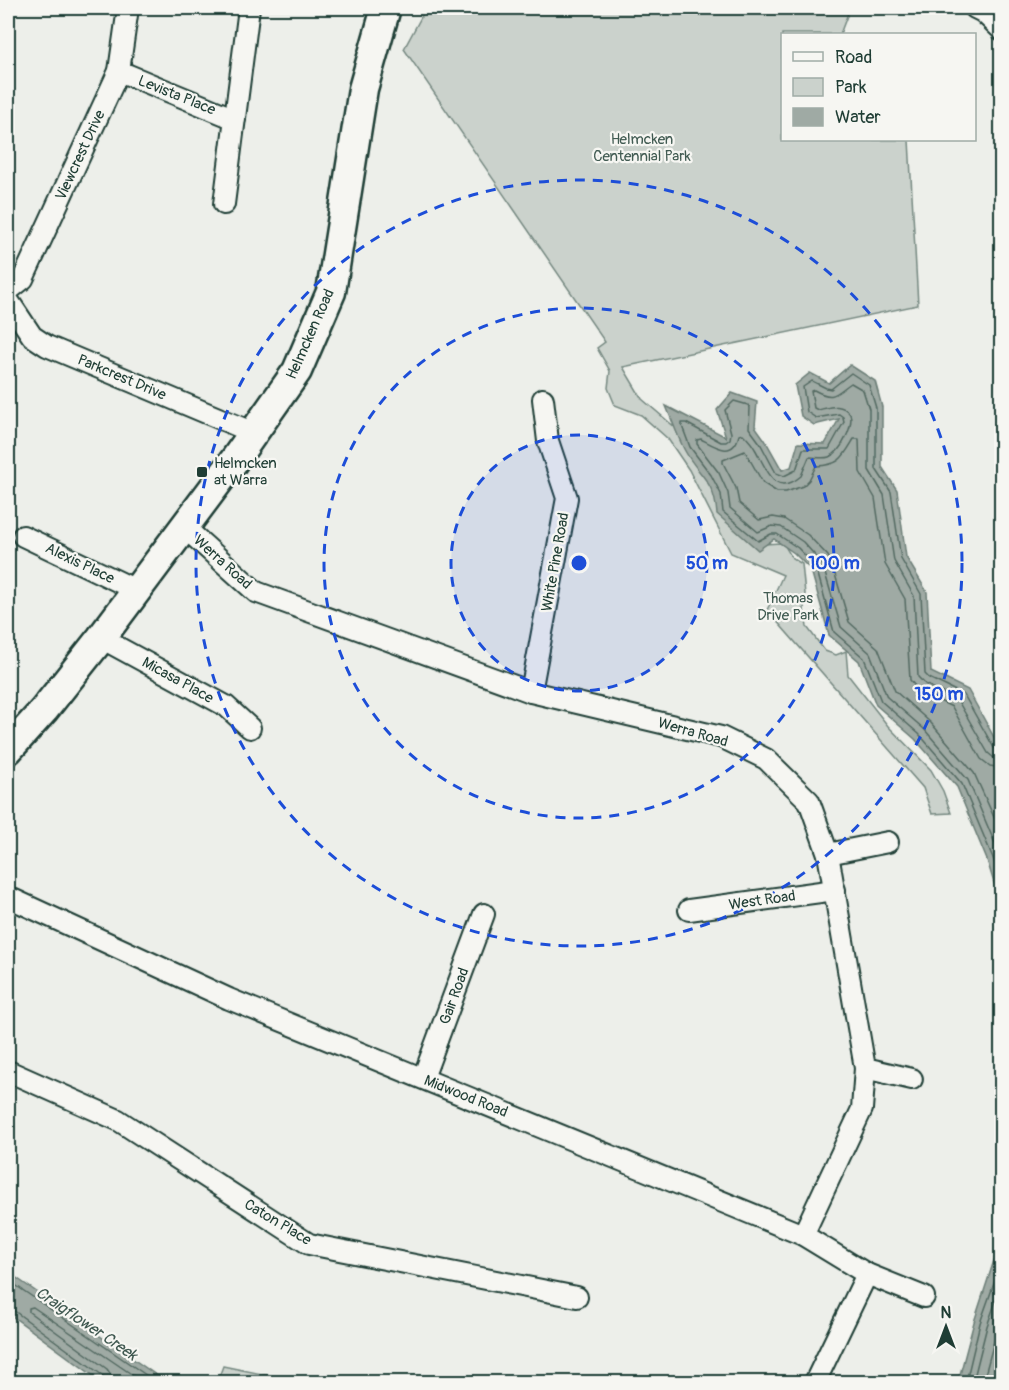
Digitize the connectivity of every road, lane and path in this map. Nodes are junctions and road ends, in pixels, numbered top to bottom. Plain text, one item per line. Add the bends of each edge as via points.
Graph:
1 (128, 8) edge
2 (249, 8) edge
3 (386, 8) edge
4 (975, 8) edge
5 (1002, 30) edge
6 (118, 71) junction
7 (235, 119) junction
8 (224, 204) dead end
9 (8, 291) edge
10 (8, 300) edge
11 (543, 399) dead end
12 (254, 433) junction
13 (184, 527) junction
14 (23, 536) dead end
15 (136, 590) junction
16 (100, 638) junction
17 (531, 692) junction
18 (250, 728) dead end
19 (8, 750) edge
20 (888, 842) dead end
21 (828, 854) junction
22 (834, 890) junction
23 (8, 897) edge
24 (689, 910) dead end
25 (484, 914) dead end
26 (865, 1068) junction
27 (8, 1071) edge
28 (423, 1078) junction
29 (912, 1079) dead end
30 (803, 1235) junction
31 (867, 1274) junction
32 (577, 1297) dead end
33 (924, 1297) dead end
34 (815, 1383) edge

1 - 6 street, Viewcrest Drive
2 - 7 street, Levista Place
3 - 12 main road, Helmcken Road via 363,89 331,292 297,371
4 - 5 street
6 - 7 street, Levista Place
6 - 9 street, Viewcrest Drive via 23,279
7 - 8 street, Levista Place
10 - 12 street, Parkcrest Drive via 32,336 47,346
11 - 17 street, White Pine Road via 548,441 567,498
12 - 13 main road, Helmcken Road
13 - 15 main road, Helmcken Road
13 - 17 street, Werra Road via 256,591
14 - 15 street, Alexis Place
15 - 16 main road, Helmcken Road
16 - 18 street, Micasa Place via 226,706
16 - 19 main road, Helmcken Road
17 - 21 street, Werra Road via 721,737 766,759 809,801
20 - 21 street
21 - 22 street, Werra Road
22 - 24 street, West Road
22 - 26 street, Werra Road
23 - 28 street, Midwood Road via 229,999
25 - 28 street, Gair Road
26 - 29 street
26 - 30 street, Werra Road via 861,1109
27 - 32 street, Caton Place via 118,1120 309,1244
28 - 30 street, Midwood Road
30 - 31 street, Midwood Road
31 - 33 street, Midwood Road
31 - 34 street

